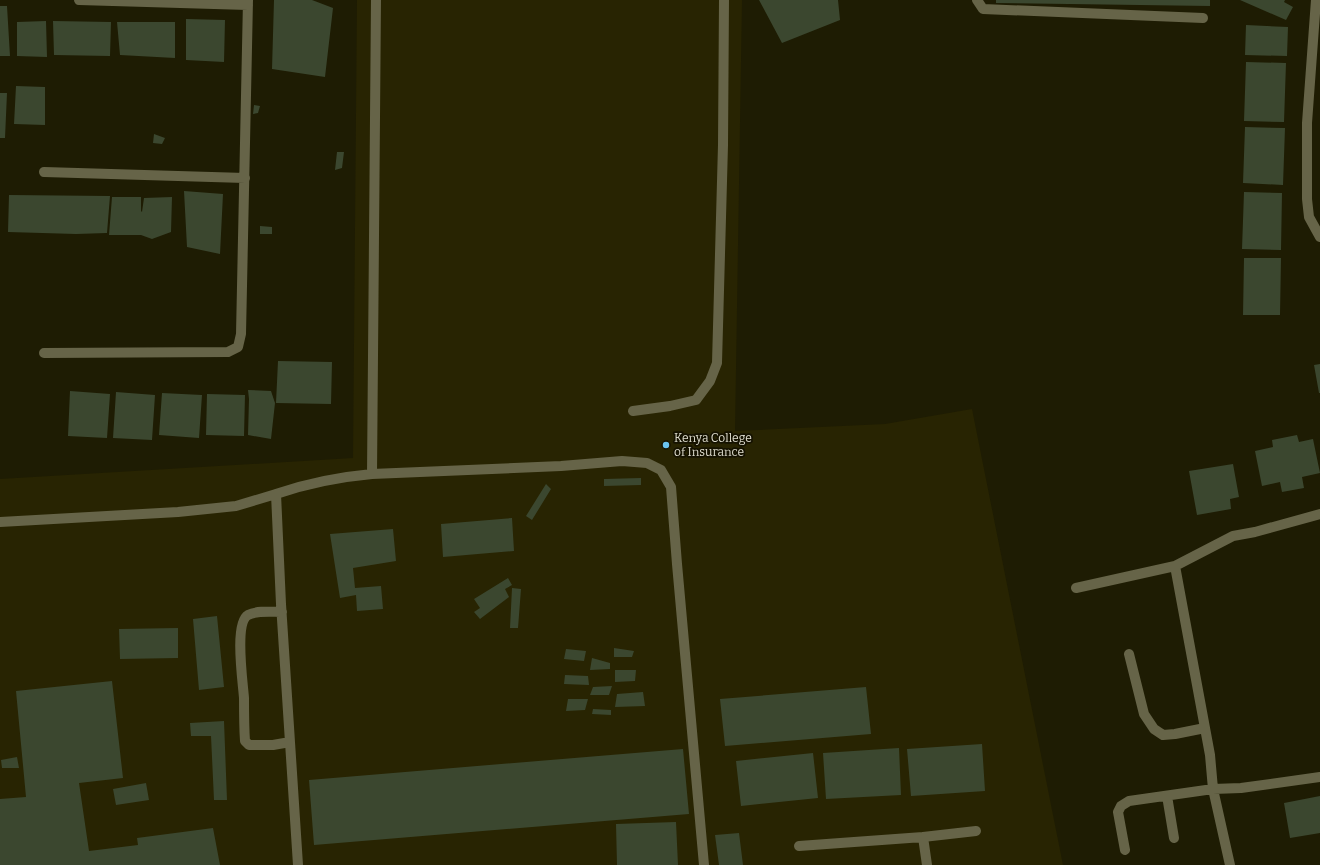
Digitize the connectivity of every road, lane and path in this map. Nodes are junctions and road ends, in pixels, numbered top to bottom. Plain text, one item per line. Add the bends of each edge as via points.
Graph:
1 (79, 0) edge
2 (376, 0) edge
3 (724, 0) edge
4 (977, 0) edge
5 (1316, 0) edge
6 (248, 3) edge
7 (1318, 11) edge
8 (1203, 18) dead end
9 (44, 172) dead end
10 (245, 178) junction
11 (1320, 237) edge
12 (44, 353) dead end
13 (633, 411) dead end
14 (372, 474) junction
15 (276, 494) junction
16 (1320, 514) edge
17 (0, 522) edge
18 (1175, 566) junction
19 (1076, 588) dead end
20 (282, 612) junction
21 (1129, 654) dead end
22 (1205, 728) junction
23 (290, 742) junction
24 (1320, 777) edge
25 (1213, 789) junction
26 (1167, 796) junction
27 (976, 831) dead end
28 (923, 837) junction
29 (1174, 838) dead end
30 (799, 846) dead end
31 (1125, 850) dead end
32 (298, 865) edge
33 (704, 865) edge
34 (927, 865) edge
35 (1230, 865) edge

1 - 6 street
2 - 14 street
3 - 13 street via 724,145 717,363 710,381 696,400
4 - 8 street via 983,9
5 - 7 street
6 - 10 street
7 - 11 street via 1307,122 1307,199 1309,217
9 - 10 street
10 - 12 street via 241,334 238,347 228,352
14 - 15 street via 302,485
14 - 33 street via 622,461 646,463 661,470 671,487
15 - 17 street via 236,506
15 - 20 street
16 - 18 street via 1234,536
18 - 19 street
18 - 22 street
20 - 23 street
20 - 23 street via 248,615 243,621 239,648 245,741 248,745
21 - 22 street via 1144,714 1154,729 1164,735
22 - 25 street
23 - 32 street
24 - 25 street via 1241,788
25 - 26 street
25 - 35 street
26 - 29 street
26 - 31 street via 1129,801 1121,806 1118,812
27 - 28 street
28 - 30 street
28 - 34 street

